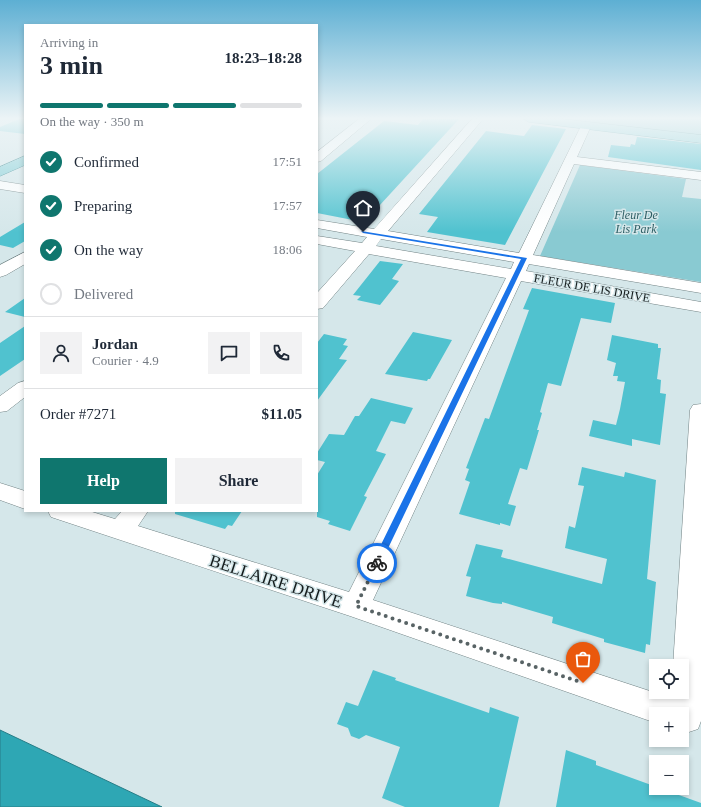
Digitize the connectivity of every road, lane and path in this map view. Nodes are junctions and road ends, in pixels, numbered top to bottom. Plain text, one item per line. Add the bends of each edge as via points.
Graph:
1 (445, 157) edge
2 (572, 157) edge
3 (24, 160) edge
4 (570, 160) junction
5 (1, 171) edge
6 (24, 175) edge
7 (701, 176) edge
8 (0, 185) edge
9 (24, 190) edge
10 (318, 224) edge
11 (378, 234) junction
12 (318, 240) edge
13 (366, 248) junction
14 (0, 257) edge
15 (22, 259) edge
16 (520, 267) junction
17 (0, 272) edge
18 (701, 288) edge
19 (318, 303) edge
20 (701, 307) edge
21 (24, 388) edge
22 (0, 406) edge
23 (701, 410) edge
24 (0, 492) edge
25 (24, 500) edge
26 (67, 512) edge
27 (128, 521) edge
28 (356, 606) junction
29 (654, 707) edge
30 (687, 707) edge

1 - 11 street
2 - 4 street
3 - 5 main road
4 - 7 street
4 - 16 street
5 - 6 street
8 - 9 street
10 - 11 street, FLEUR DE LIS DRIVE
11 - 13 street
11 - 16 street, FLEUR DE LIS DRIVE
12 - 13 street, FLEUR DE LIS DRIVE
13 - 16 street, FLEUR DE LIS DRIVE
13 - 19 street
14 - 15 street
15 - 17 street
16 - 18 street, FLEUR DE LIS DRIVE
16 - 20 street, FLEUR DE LIS DRIVE
16 - 28 street
21 - 22 street
23 - 30 street
24 - 25 street
26 - 27 street, BELLAIRE DRIVE
27 - 28 street, BELLAIRE DRIVE
28 - 29 street, BELLAIRE DRIVE

